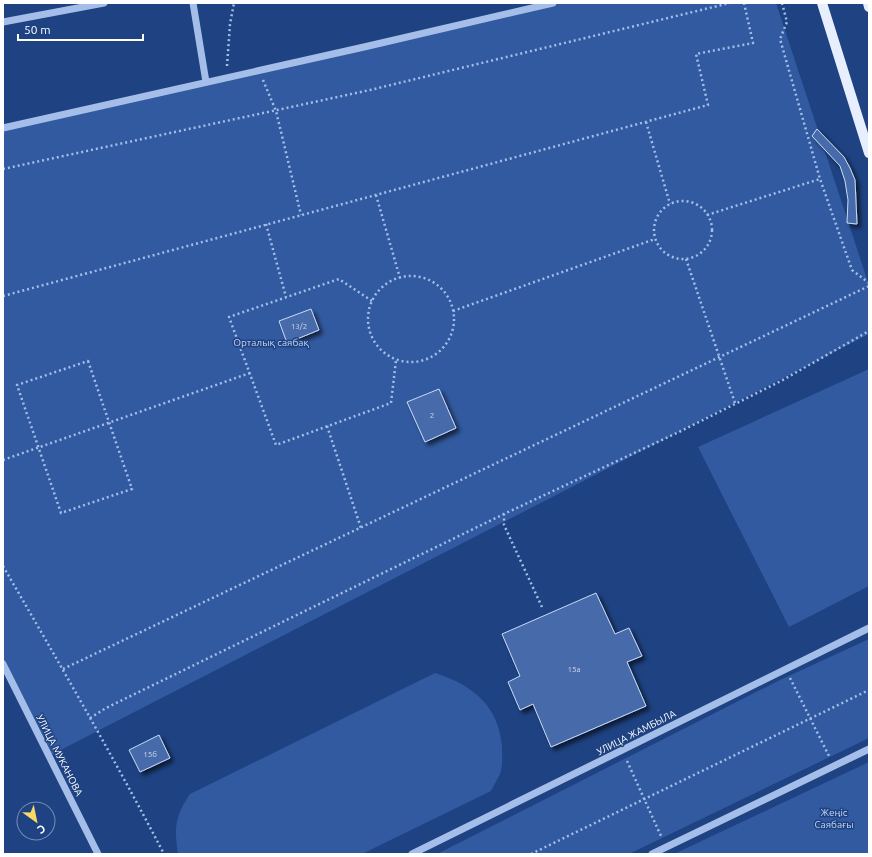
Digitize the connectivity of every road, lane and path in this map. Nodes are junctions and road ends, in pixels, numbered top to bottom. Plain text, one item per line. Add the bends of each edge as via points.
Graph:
1 (104, 3) edge
2 (193, 3) edge
3 (234, 3) edge
4 (553, 3) edge
5 (730, 3) edge
6 (744, 3) edge
7 (782, 3) edge
8 (822, 3) edge
9 (868, 3) edge
10 (869, 7) edge
11 (3, 22) edge
12 (259, 71) junction
13 (226, 78) junction
14 (206, 82) junction
15 (276, 111) junction
16 (646, 122) junction
17 (3, 128) edge
18 (869, 153) edge
19 (3, 169) edge
20 (820, 179) junction
21 (376, 195) junction
22 (670, 204) junction
23 (301, 215) junction
24 (707, 215) junction
25 (266, 224) junction
26 (655, 239) junction
27 (686, 259) junction
28 (400, 278) junction
29 (869, 283) edge
30 (869, 286) edge
31 (3, 296) edge
32 (286, 297) junction
33 (372, 301) junction
34 (453, 311) junction
35 (869, 331) edge
36 (720, 357) junction
37 (396, 360) junction
38 (250, 373) junction
39 (735, 403) junction
40 (109, 423) junction
41 (327, 426) junction
42 (39, 448) junction
43 (3, 460) edge
44 (504, 514) junction
45 (361, 528) junction
46 (3, 566) edge
47 (542, 607) dead end
48 (869, 628) edge
49 (3, 664) edge
50 (62, 669) junction
51 (789, 676) dead end
52 (869, 690) edge
53 (90, 718) junction
54 (810, 718) junction
55 (869, 749) edge
56 (830, 756) dead end
57 (626, 758) dead end
58 (644, 799) junction
59 (662, 838) dead end
60 (98, 854) edge
61 (164, 854) edge
62 (412, 854) edge
63 (531, 854) edge
64 (652, 854) edge

1 - 11 street
2 - 14 street
3 - 13 path
4 - 12 street
5 - 15 path
6 - 16 path via 753,43 696,54 708,105
7 - 20 path via 787,22 780,40
8 - 18 main road
9 - 10 main road
12 - 13 street
12 - 15 path
13 - 14 street
14 - 17 street
15 - 19 path
15 - 23 path
16 - 21 path
16 - 22 path
20 - 24 path
20 - 29 path via 852,270
21 - 23 path
21 - 28 path
22 - 24 path via 687,201 702,208
22 - 26 path via 663,208 654,222
23 - 25 path
24 - 27 path via 711,226 710,239 701,252
25 - 31 path
25 - 32 path
26 - 27 path via 664,252 678,259
26 - 34 path
27 - 36 path
28 - 33 path via 386,285
28 - 34 path via 416,277 436,284 447,296
30 - 36 path
32 - 33 path via 339,278
32 - 38 path via 229,317
33 - 37 path via 368,322 370,332 380,349
34 - 37 path via 452,332 440,351 415,362
35 - 39 path via 781,381
36 - 39 path
36 - 45 path
37 - 41 path via 391,403
38 - 40 path
38 - 41 path via 276,445
39 - 44 path
40 - 42 path
40 - 42 path via 88,361 18,385
40 - 42 path via 132,489 61,513
41 - 45 path
42 - 43 path
44 - 47 path via 504,525
44 - 53 path
45 - 50 path
46 - 50 path
48 - 62 street, УЛИЦА ЖАМБЫЛА
49 - 60 street, УЛИЦА МУКАНОВА
50 - 53 path
51 - 54 path
52 - 54 path
53 - 61 path
54 - 56 path
54 - 58 path
55 - 64 street
57 - 58 path
58 - 59 path
58 - 63 path

